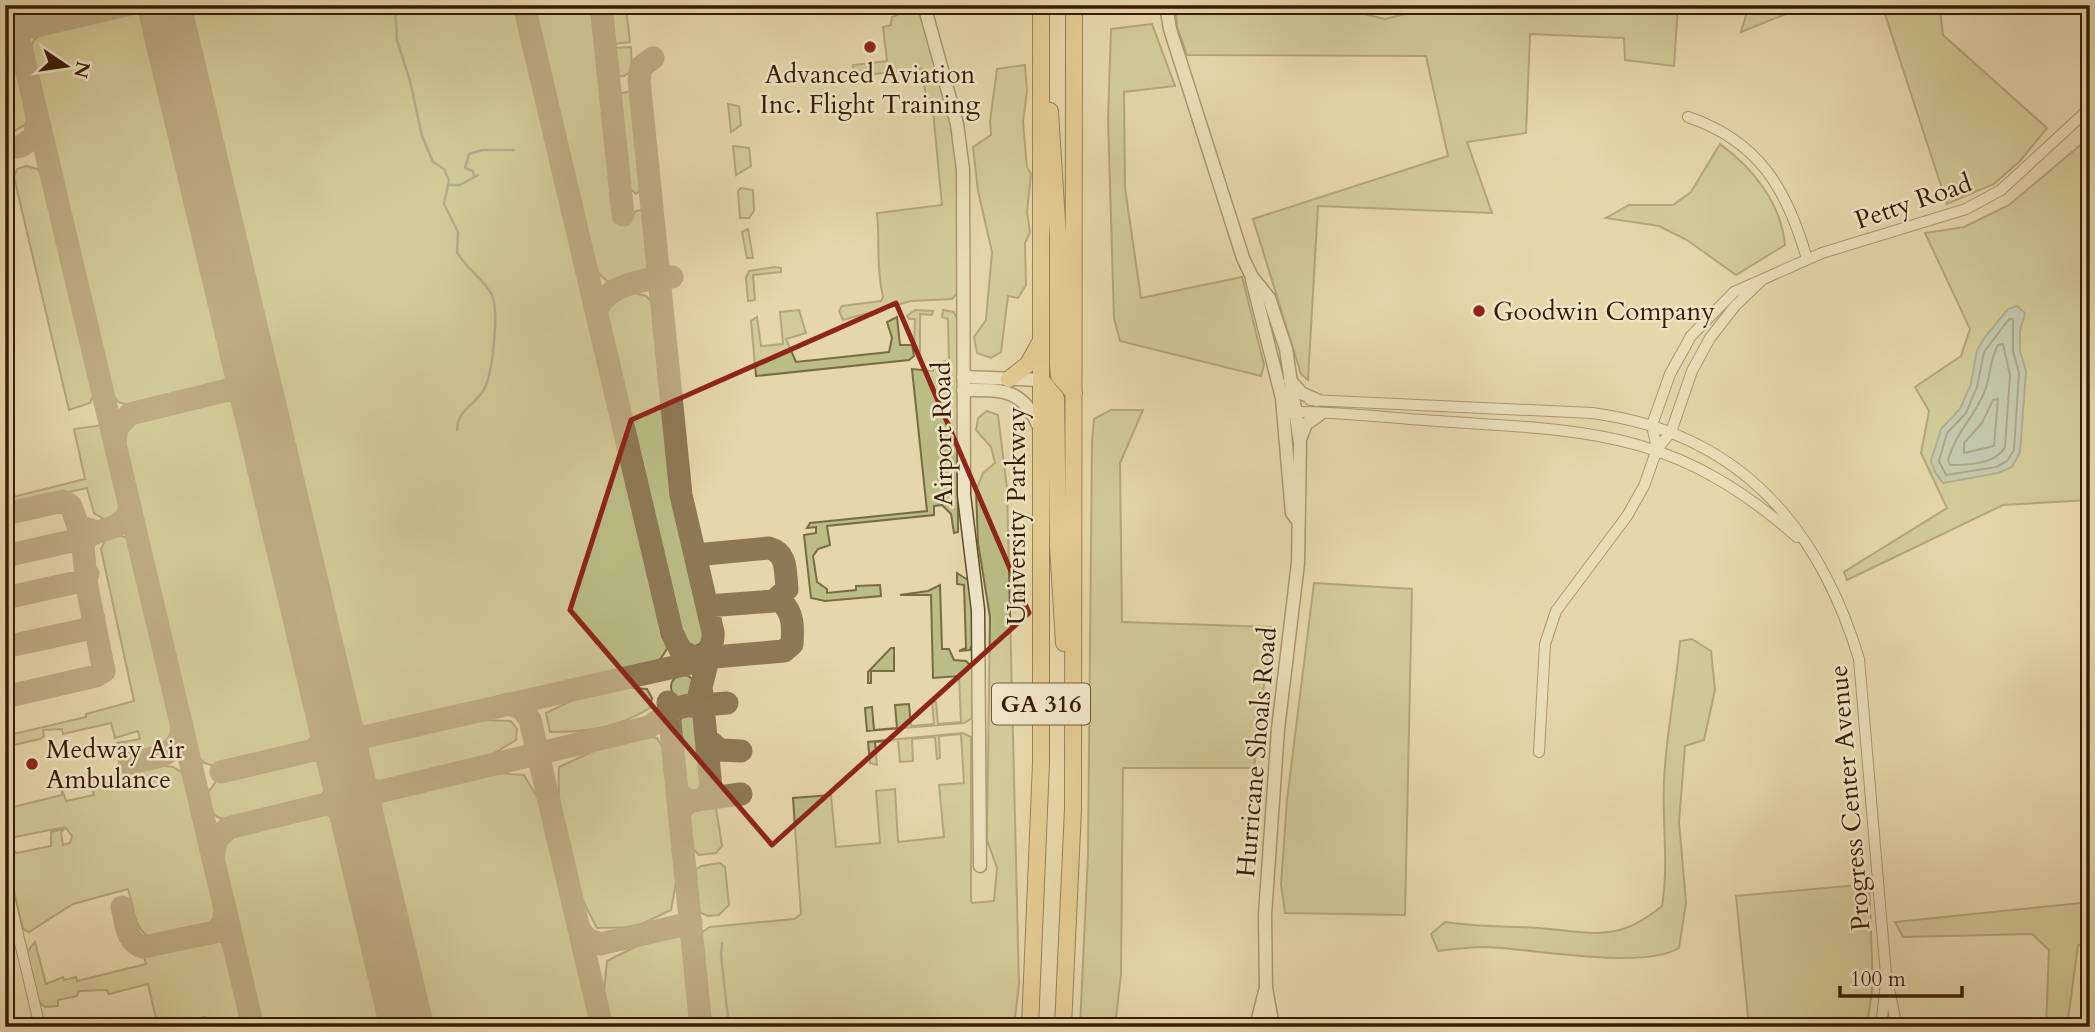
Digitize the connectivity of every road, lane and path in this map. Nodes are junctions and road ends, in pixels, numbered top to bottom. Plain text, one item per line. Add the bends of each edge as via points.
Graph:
1 (924, 5) edge
2 (1041, 5) edge
3 (1074, 5) edge
4 (1166, 5) edge
5 (1041, 60) junction
6 (2090, 108) edge
7 (1688, 117) dead end
8 (1807, 259) junction
9 (1252, 276) junction
10 (1764, 278) junction
11 (1041, 338) junction
12 (963, 355) junction
13 (988, 378) junction
14 (1009, 379) junction
15 (1041, 380) junction
16 (1290, 380) junction
17 (963, 384) junction
18 (1074, 393) junction
19 (1317, 400) junction
20 (1288, 405) junction
21 (1320, 414) junction
22 (1652, 425) junction
23 (1041, 432) junction
24 (1671, 432) junction
25 (1300, 443) junction
26 (1657, 449) junction
27 (1298, 521) junction
28 (1805, 545) junction
29 (1073, 718) junction
30 (1539, 752) dead end
31 (980, 866) dead end
32 (5, 880) edge
33 (1886, 975) junction
34 (1266, 988) junction
35 (40, 1027) edge
36 (1030, 1027) edge
37 (1063, 1027) edge
38 (1256, 1027) edge
39 (1273, 1027) edge
40 (1881, 1027) edge
41 (1897, 1027) edge

1 - 12 street, Airport Road via 962,150
2 - 5 highway, University Parkway / GA 316
3 - 18 highway, GA 316
4 - 9 street, Hurricane Shoals Road
5 - 11 highway, University Parkway / GA 316
5 - 18 highway via 1055,184 1059,376
6 - 8 street, Petty Road via 2001,190 1966,209
7 - 8 street via 1712,125 1754,153 1787,204
8 - 10 street, Petty Road
9 - 16 street, Hurricane Shoals Road via 1269,298 1286,349
9 - 20 street, Hurricane Shoals Road via 1256,306
10 - 22 street, Petty Road via 1734,292 1691,336 1670,374
10 - 24 street, Petty Road via 1710,338 1692,371
11 - 14 highway via 1028,364
11 - 15 highway, University Parkway / GA 316
12 - 13 street
12 - 17 street, Airport Road
13 - 14 street
13 - 17 street
14 - 15 street
15 - 23 highway, University Parkway / GA 316
15 - 29 highway via 1056,398 1058,546
16 - 19 street via 1301,393
16 - 20 street, Hurricane Shoals Road
17 - 23 street via 1009,392 1031,411
17 - 31 street, Airport Road via 964,495 979,629
18 - 29 highway, GA 316
19 - 20 street
19 - 22 street via 1592,413
20 - 21 street
20 - 25 street, Hurricane Shoals Road
20 - 27 street, Hurricane Shoals Road via 1292,513
21 - 25 street via 1302,429
21 - 26 street via 1541,428 1617,438
22 - 24 street
22 - 26 street
23 - 36 highway, University Parkway / GA 316 via 1039,865
24 - 26 street, Petty Road
24 - 28 street via 1731,463 1749,478 1786,512
25 - 27 street, Hurricane Shoals Road
26 - 28 street via 1716,475
26 - 30 street, Petty Road via 1627,516 1556,611 1545,645
27 - 34 street, Hurricane Shoals Road via 1298,563 1269,842
28 - 33 street, Progress Center Avenue via 1835,591 1859,659
29 - 37 highway, GA 316
32 - 35 street
33 - 40 street, Progress Center Avenue
33 - 41 street, Progress Center Avenue
34 - 38 street, Hurricane Shoals Road
34 - 39 street, Hurricane Shoals Road

